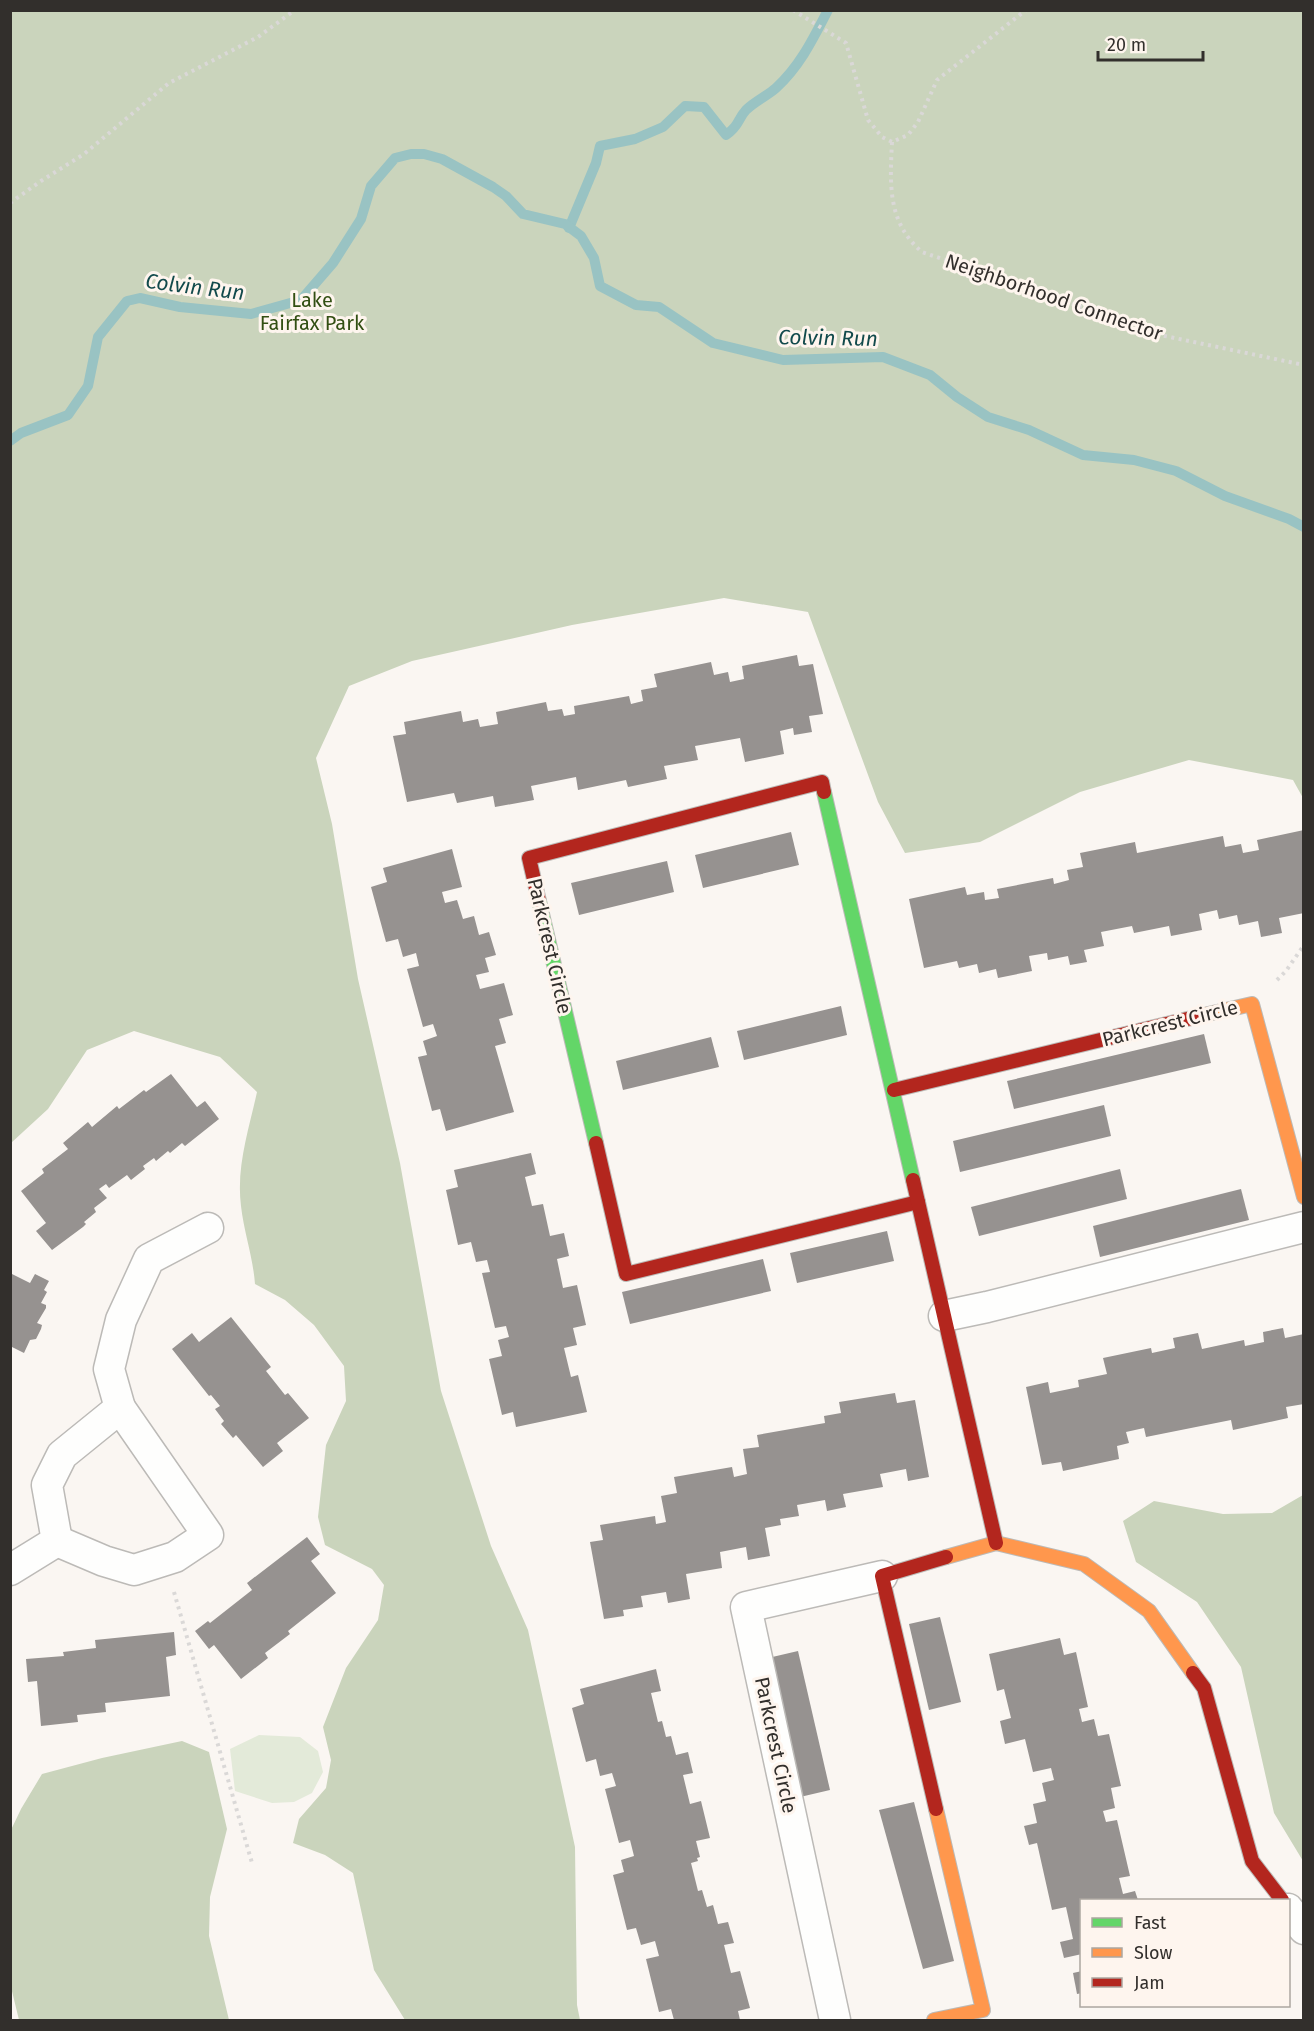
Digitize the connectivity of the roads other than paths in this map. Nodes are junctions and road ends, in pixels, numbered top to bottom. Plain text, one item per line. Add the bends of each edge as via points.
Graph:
1 (894, 1090) junction
2 (1304, 1197) edge
3 (918, 1202) junction
4 (1304, 1227) edge
5 (208, 1228) dead end
6 (944, 1316) junction
7 (120, 1408) junction
8 (57, 1541) junction
9 (996, 1543) junction
10 (10, 1570) edge
11 (882, 1576) junction
12 (1281, 1899) edge
13 (1290, 1912) edge
14 (1304, 1929) edge
15 (835, 2020) edge
16 (934, 2020) edge

1 - 2 street, Parkcrest Circle via 1252,1004
1 - 3 street, Parkcrest Circle
1 - 3 street, Parkcrest Circle via 822,782 529,858 626,1274
3 - 6 street, Parkcrest Circle
4 - 6 street
5 - 7 street via 148,1259 121,1320 109,1369
6 - 9 street, Parkcrest Circle
7 - 8 street via 62,1455 47,1485
7 - 8 street via 208,1535 175,1557 134,1570
8 - 10 street
9 - 11 street, Parkcrest Circle
9 - 12 street, Parkcrest Circle via 1084,1564 1149,1611 1204,1688 1252,1861
11 - 15 street, Parkcrest Circle via 746,1607
11 - 16 street via 983,2010
13 - 14 street

